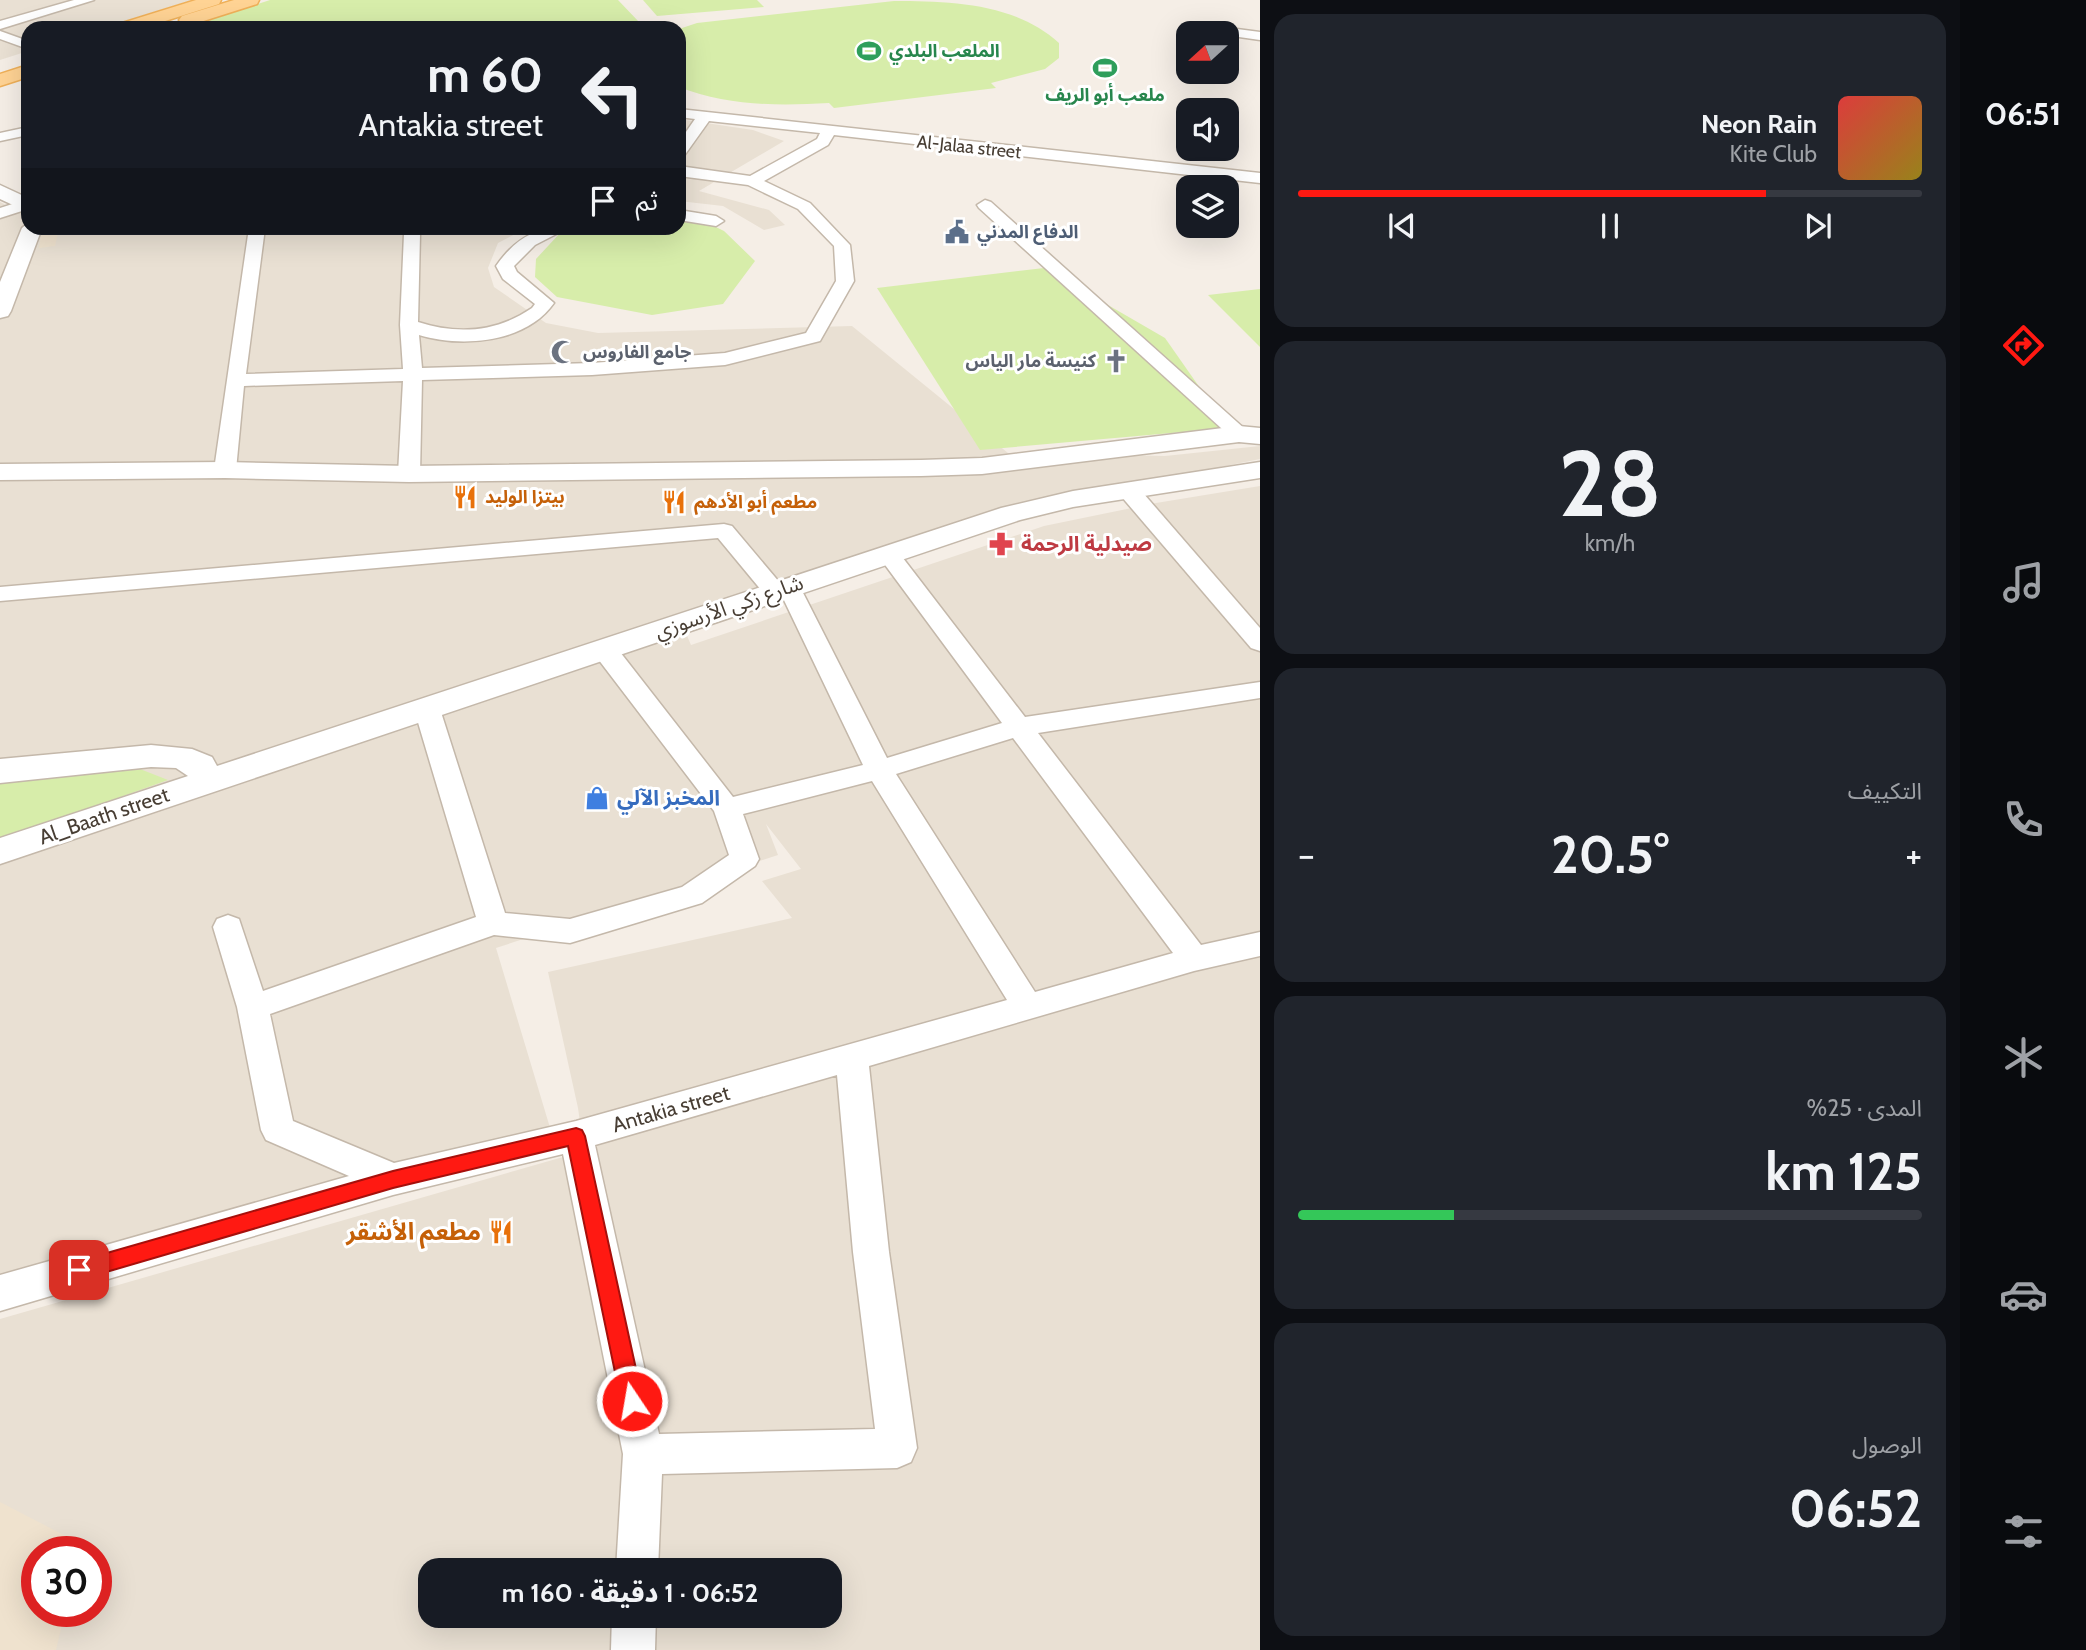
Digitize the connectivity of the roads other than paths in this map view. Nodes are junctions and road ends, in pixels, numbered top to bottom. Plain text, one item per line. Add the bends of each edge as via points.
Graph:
1 (88, 0) edge
2 (213, 0) edge
3 (251, 0) edge
4 (147, 21) edge
5 (190, 21) edge
6 (0, 25) edge
7 (1239, 33) edge
8 (0, 35) edge
9 (1260, 36) edge
10 (21, 42) edge
11 (21, 60) edge
12 (0, 67) edge
13 (21, 74) edge
14 (21, 80) edge
15 (0, 82) edge
16 (686, 114) edge
17 (705, 116) junction
18 (828, 131) junction
19 (21, 132) edge
20 (0, 137) edge
21 (686, 143) edge
22 (686, 172) edge
23 (1260, 178) edge
24 (752, 181) junction
25 (0, 191) edge
26 (21, 202) edge
27 (985, 205) dead end
28 (21, 207) edge
29 (0, 213) edge
30 (686, 216) edge
31 (716, 221) dead end
32 (29, 235) edge
33 (256, 235) edge
34 (412, 235) edge
35 (542, 235) edge
36 (0, 312) edge
37 (409, 325) junction
38 (413, 373) junction
39 (235, 380) junction
40 (1250, 435) edge
41 (225, 470) junction
42 (1260, 470) edge
43 (0, 471) edge
44 (409, 474) junction
45 (1129, 491) junction
46 (888, 554) junction
47 (782, 589) junction
48 (4, 599) edge
49 (1260, 643) edge
50 (604, 649) junction
51 (1260, 690) edge
52 (427, 709) junction
53 (1020, 727) junction
54 (879, 770) junction
55 (0, 771) edge
56 (208, 781) junction
57 (727, 808) junction
58 (0, 851) edge
59 (493, 923) junction
60 (228, 927) dead end
61 (1260, 944) edge
62 (1194, 959) junction
63 (253, 1007) junction
64 (1028, 1007) junction
65 (852, 1058) junction
66 (576, 1136) junction
67 (393, 1179) junction
68 (0, 1293) edge
69 (643, 1454) junction
70 (638, 1558) edge
71 (633, 1628) edge
72 (632, 1650) edge

1 - 6 street
2 - 4 main road
3 - 5 main road
7 - 9 street
8 - 10 street
11 - 12 main road
13 - 15 main road
14 - 15 main road
16 - 17 street, Al-Jalaa street
17 - 18 street, Al-Jalaa street
17 - 21 street
18 - 23 street, Al-Jalaa street
18 - 24 street via 823,142
19 - 20 street
22 - 24 street
24 - 38 street via 804,206 842,245 845,281 813,337 725,359 592,369
25 - 26 street
27 - 40 street
28 - 29 street
30 - 31 street
32 - 36 street
33 - 39 street
34 - 37 street
35 - 37 street via 510,257 505,266 509,275 545,303 541,312 520,323 464,337
37 - 38 street
38 - 39 street
38 - 44 street
39 - 41 street
40 - 44 street via 982,466
41 - 43 street
41 - 44 street
42 - 45 street, شارع زكي الأرسوزي
45 - 46 street, شارع زكي الأرسوزي via 1011,514
45 - 49 street
46 - 47 street, شارع زكي الأرسوزي
46 - 53 street
47 - 48 street via 724,531
47 - 50 street, شارع زكي الأرسوزي
47 - 54 street
50 - 52 street, شارع زكي الأرسوزي
50 - 57 street
51 - 53 street
52 - 56 street, شارع زكي الأرسوزي
52 - 59 street
53 - 54 street
53 - 62 street
54 - 57 street
54 - 64 street
55 - 56 street via 180,757 200,765
56 - 58 street, Al_Baath street
57 - 59 street via 744,859 692,895 570,930
59 - 63 street
60 - 63 street
61 - 62 street, Antakia street
62 - 64 street, Antakia street
63 - 67 street via 278,1130
64 - 65 street, Antakia street
65 - 66 street, Antakia street
65 - 69 street via 897,1448
66 - 67 street, Antakia street
66 - 69 street
67 - 68 street, Antakia street
69 - 70 street
71 - 72 street

